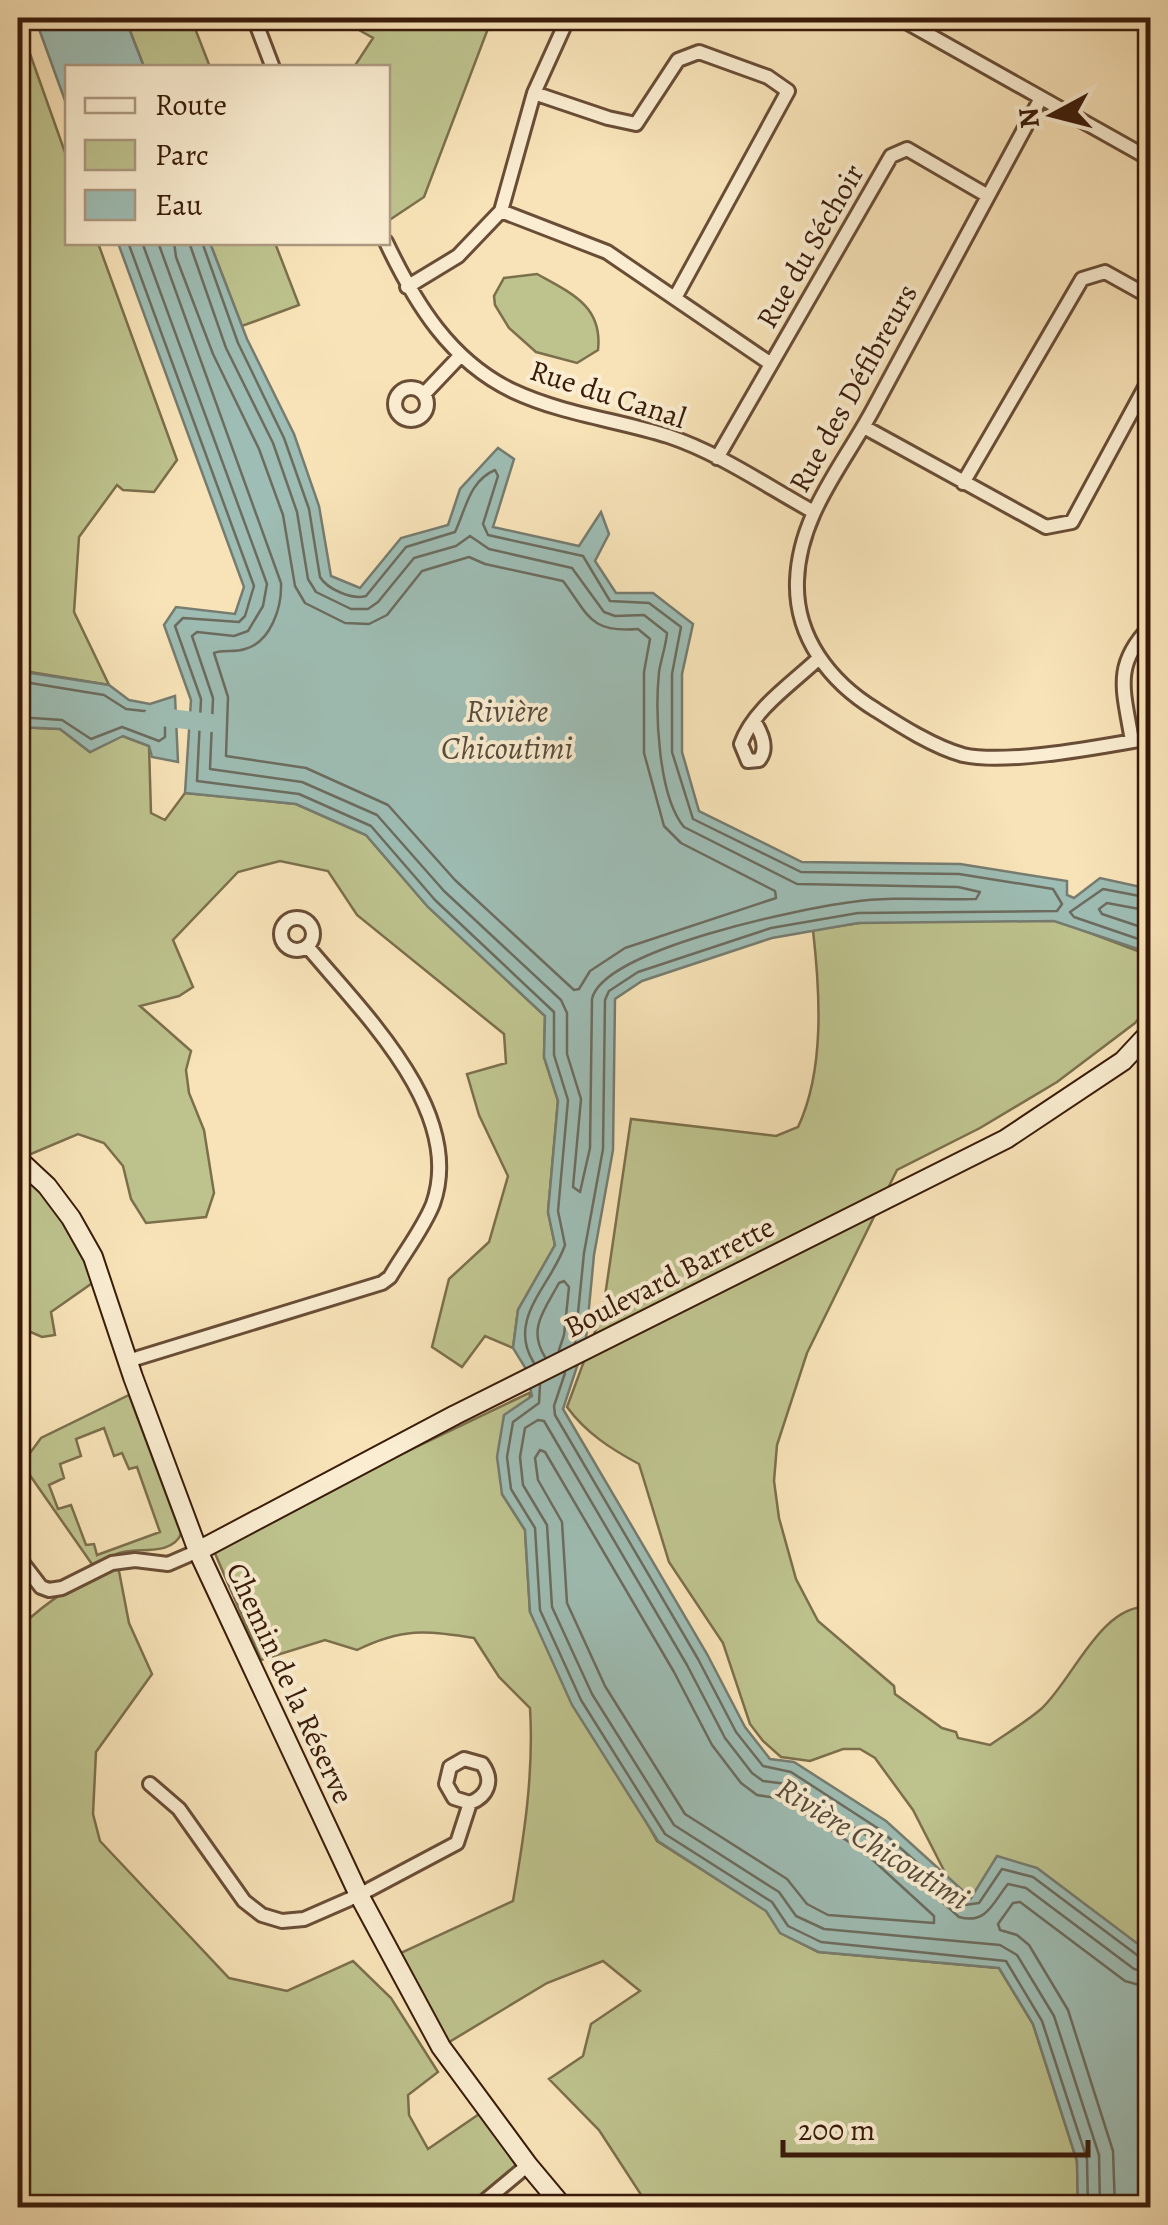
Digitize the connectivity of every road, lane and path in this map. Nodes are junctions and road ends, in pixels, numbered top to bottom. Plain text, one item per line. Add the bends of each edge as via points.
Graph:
1 (254, 18) edge
2 (568, 18) edge
3 (898, 18) edge
4 (271, 65) edge
5 (534, 93) junction
6 (1041, 98) junction
7 (1150, 158) edge
8 (988, 196) junction
9 (502, 212) junction
10 (387, 245) edge
11 (407, 288) junction
12 (676, 296) junction
13 (1150, 297) edge
14 (461, 355) junction
15 (771, 364) junction
16 (1150, 378) edge
17 (424, 394) dead end
18 (864, 427) junction
19 (717, 458) junction
20 (963, 483) junction
21 (812, 511) junction
22 (1150, 626) edge
23 (819, 658) junction
24 (754, 720) dead end
25 (1150, 738) edge
26 (1132, 741) junction
27 (308, 946) dead end
28 (1150, 1032) edge
29 (18, 1159) edge
30 (128, 1361) junction
31 (198, 1550) junction
32 (18, 1557) edge
33 (150, 1784) dead end
34 (470, 1803) dead end
35 (359, 1895) junction
36 (528, 2165) junction
37 (482, 2208) edge
38 (564, 2208) edge

1 - 4 street
2 - 5 street
3 - 6 street
5 - 9 street
5 - 12 street via 636,124 678,60 699,52 788,91
6 - 7 street
6 - 8 street, Rue des Défibreurs
8 - 15 street, Rue du Séchoir via 907,149 891,156
8 - 18 street, Rue des Défibreurs
9 - 11 street via 458,256
9 - 12 street via 608,252
10 - 11 street, Rue du Canal
11 - 14 street, Rue du Canal
12 - 15 street
13 - 20 street via 1105,272 1082,279
14 - 17 street
14 - 19 street, Rue du Canal via 512,391 670,437
15 - 19 street, Rue du Séchoir
16 - 20 street via 1072,522 1046,527
18 - 20 street
18 - 21 street, Rue des Défibreurs
19 - 21 street, Rue du Canal
21 - 23 street, Rue des Défibreurs via 797,597
22 - 26 street via 1126,656
23 - 24 street
23 - 26 street, Rue des Défibreurs via 856,697 958,753 1012,757
25 - 26 street, Rue des Défibreurs
27 - 30 street via 423,1097 437,1149 434,1201 382,1282
28 - 31 street, Boulevard Barrette via 1123,1061 1006,1139
29 - 30 street, Chemin de la Réserve via 71,1218 92,1257
30 - 31 street, Chemin de la Réserve
31 - 32 street via 168,1564 112,1562 49,1590
31 - 35 street, Chemin de la Réserve
33 - 35 street via 179,1809 244,1901 262,1915 304,1920
34 - 35 street via 457,1843
35 - 36 street, Chemin de la Réserve via 440,2047
36 - 37 street
36 - 38 street, Chemin de la Réserve

